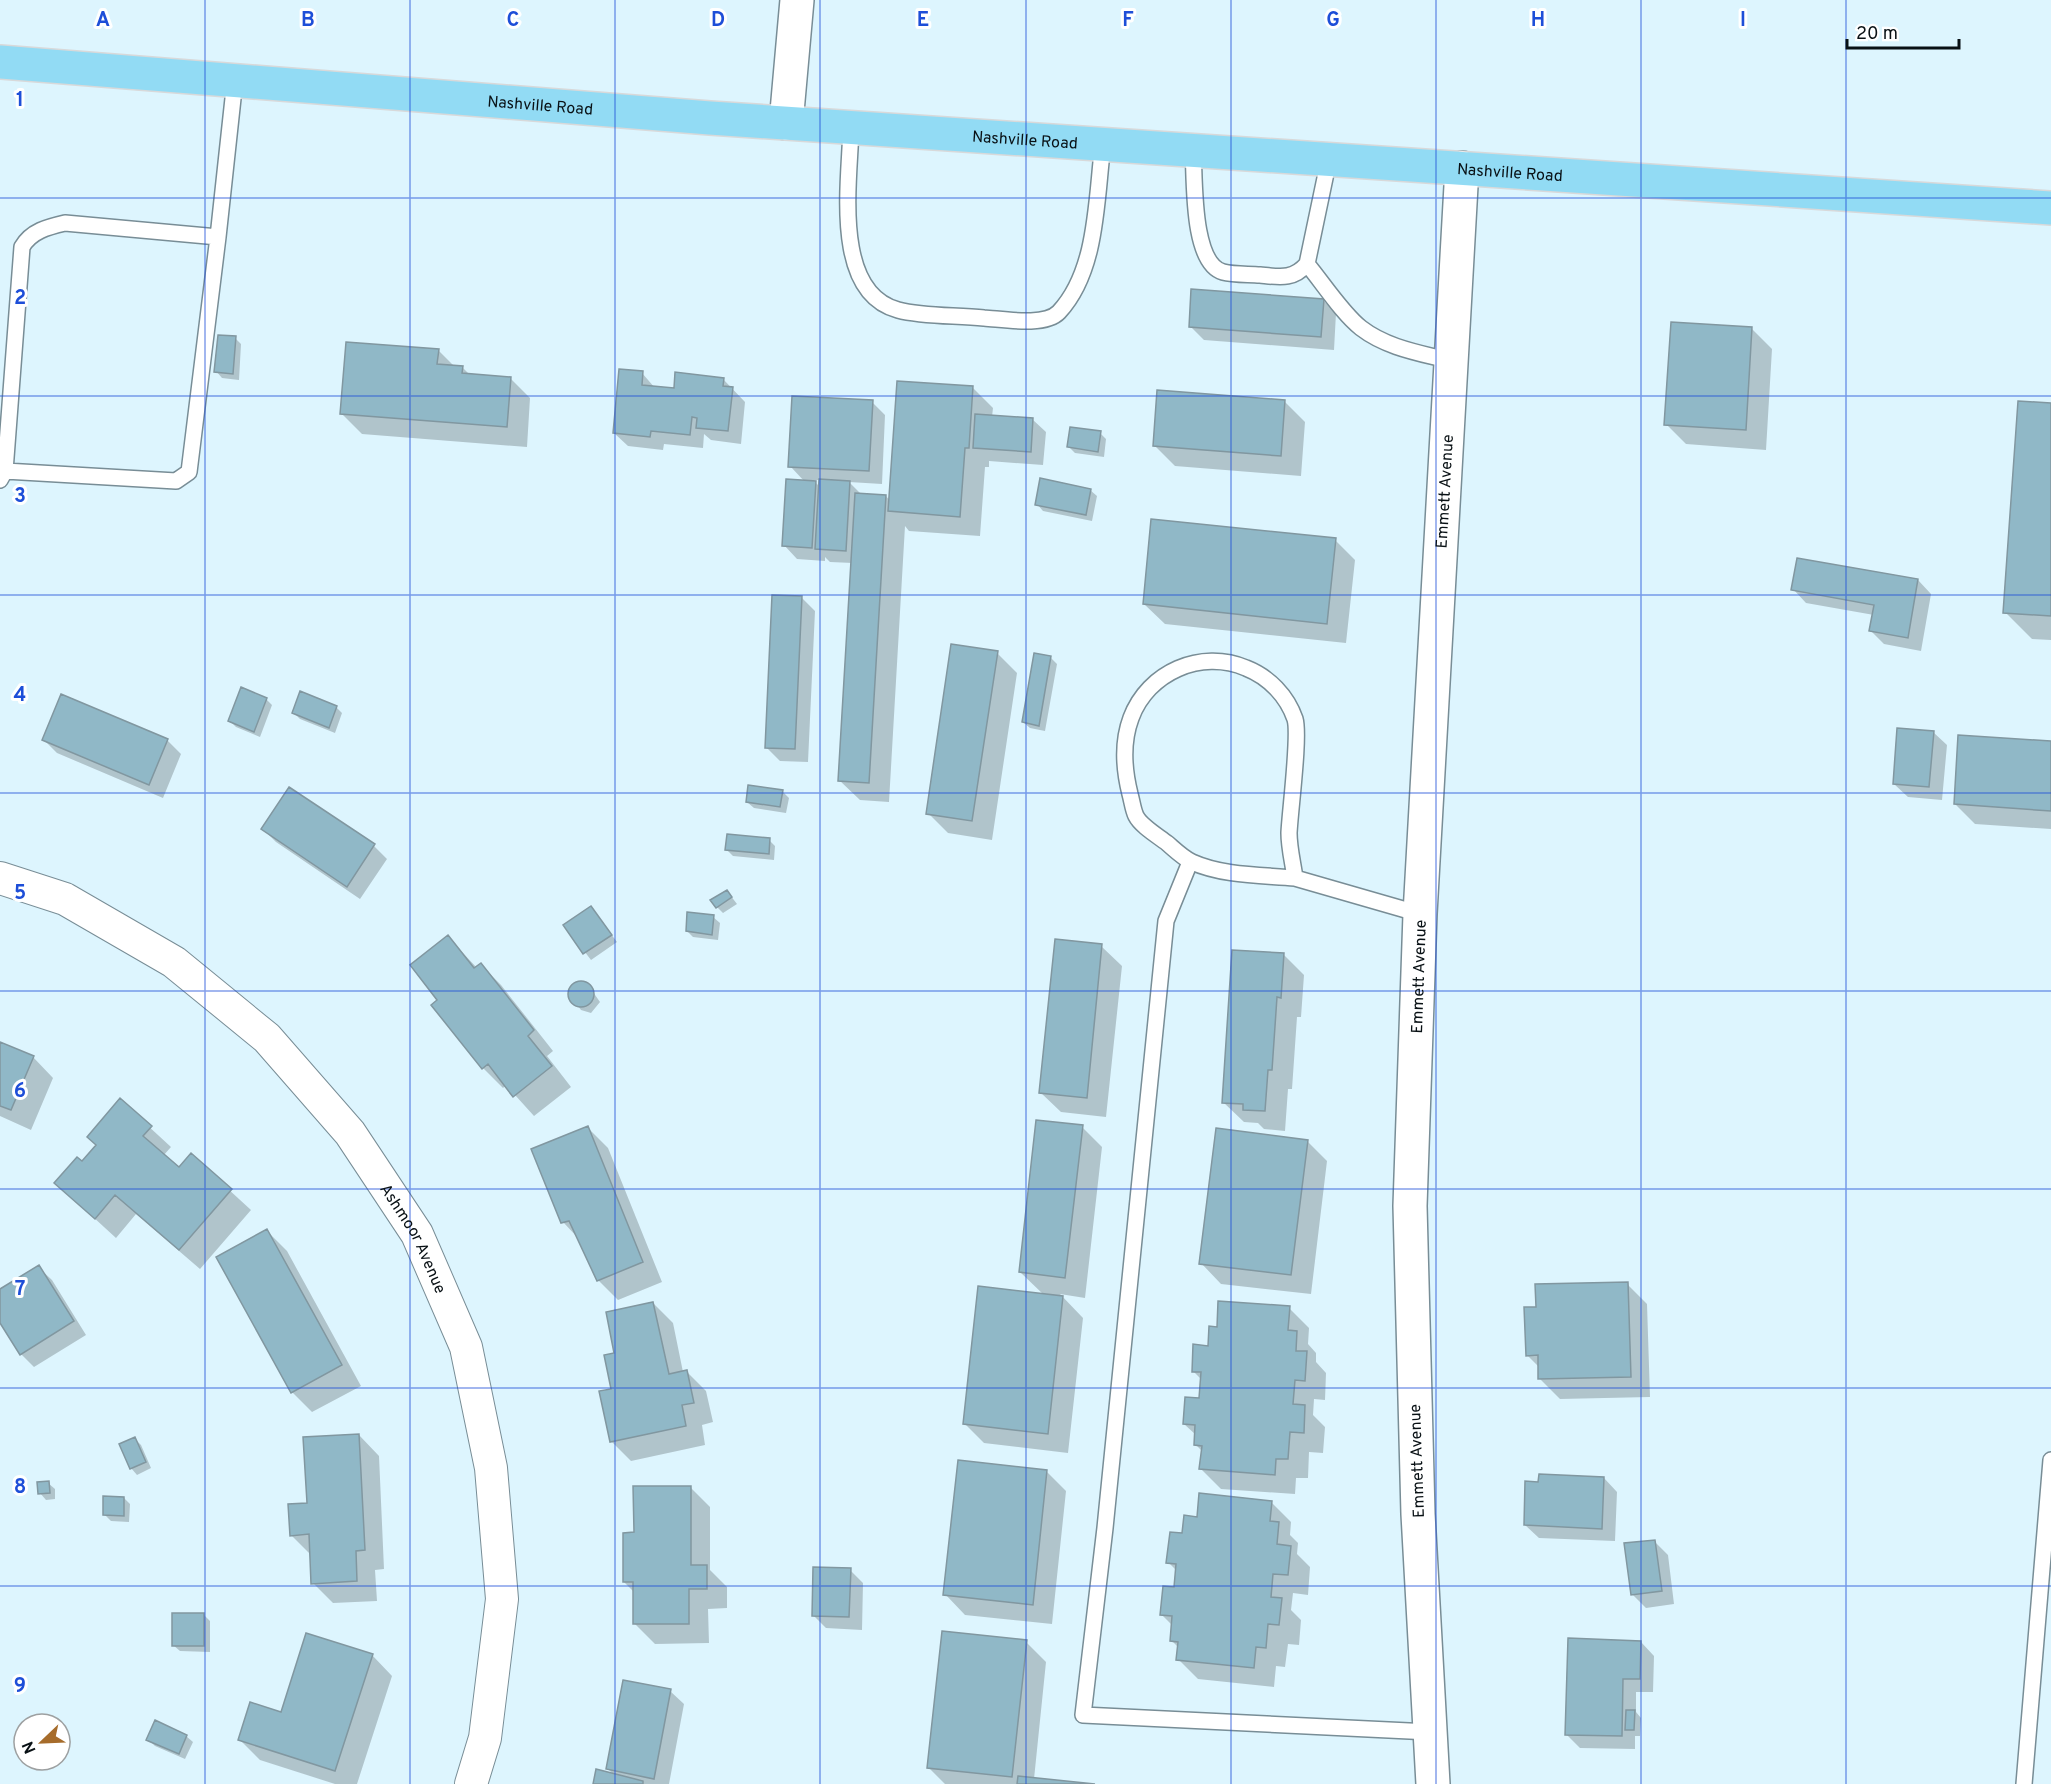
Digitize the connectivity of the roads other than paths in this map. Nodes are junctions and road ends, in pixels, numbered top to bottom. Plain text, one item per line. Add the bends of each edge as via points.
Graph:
1 (797, 0) edge
2 (0, 62) edge
3 (235, 80) junction
4 (786, 123) junction
5 (850, 127) junction
6 (1103, 144) junction
7 (1193, 150) junction
8 (1329, 159) junction
9 (1462, 168) junction
10 (2051, 208) edge
11 (218, 237) junction
12 (1307, 264) junction
13 (1452, 361) junction
14 (2, 475) edge
15 (1190, 862) junction
16 (0, 878) edge
17 (1295, 878) junction
18 (1420, 914) junction
19 (2051, 1461) edge
20 (1430, 1732) junction
21 (471, 1784) edge
22 (1433, 1784) edge
23 (2024, 1784) edge

1 - 4 street
2 - 3 main road, Nashville Road
3 - 4 main road, Nashville Road
3 - 11 lane
4 - 5 main road, Nashville Road
5 - 6 main road, Nashville Road
5 - 6 lane via 849,235 856,273 878,302 898,311 1030,322 1057,315 1074,292 1089,248
6 - 7 main road, Nashville Road
7 - 8 main road, Nashville Road
7 - 12 lane via 1198,230 1211,263 1221,272 1288,277
8 - 9 main road, Nashville Road
8 - 12 lane
9 - 10 main road, Nashville Road
9 - 13 street, Emmett Avenue
11 - 14 lane via 189,472 176,481
11 - 14 lane via 65,223 27,237 22,247
12 - 13 lane via 1359,327 1394,345
13 - 18 street, Emmett Avenue
15 - 17 lane via 1212,869
15 - 17 lane via 1136,817 1125,776 1125,741 1140,699 1155,682 1174,669 1216,660 1237,664 1265,679 1287,702 1296,722 1289,836
15 - 20 lane via 1166,921 1083,1715
16 - 21 street, Ashmoor Avenue via 65,899 174,962 267,1038 350,1133 417,1234 466,1347 491,1468 502,1599 485,1738
17 - 18 lane
18 - 20 street, Emmett Avenue via 1410,1206 1418,1514
19 - 23 lane
20 - 22 street, Emmett Avenue

